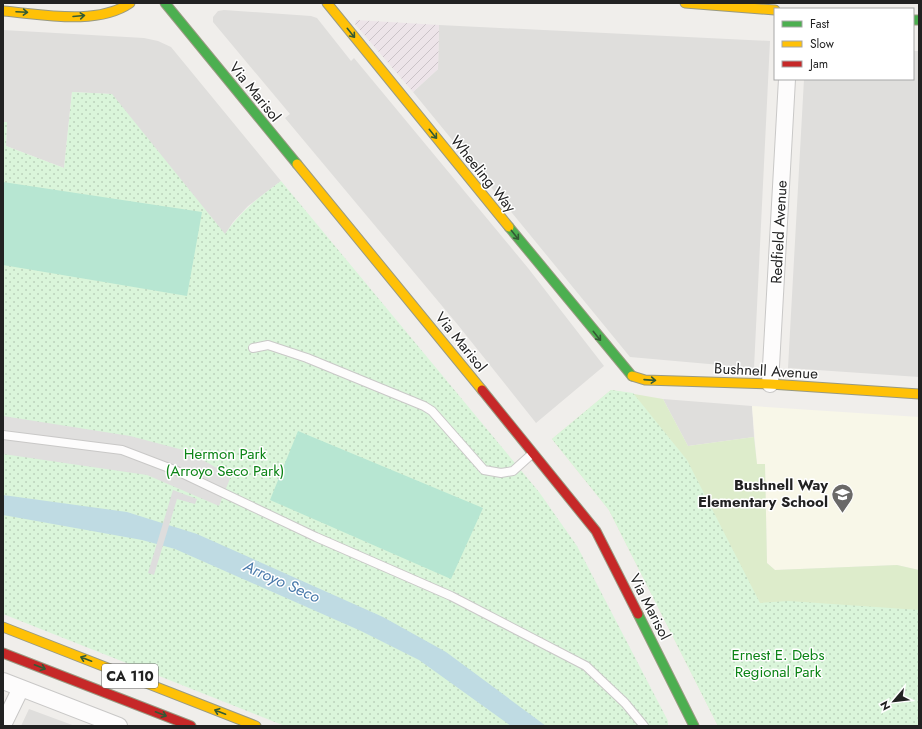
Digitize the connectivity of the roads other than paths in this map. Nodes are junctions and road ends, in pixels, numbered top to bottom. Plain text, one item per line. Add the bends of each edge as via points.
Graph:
1 (130, 3) edge
2 (165, 3) edge
3 (327, 3) edge
4 (684, 3) edge
5 (774, 10) edge
6 (3, 11) edge
7 (787, 80) edge
8 (253, 348) dead end
9 (618, 362) joint
10 (770, 384) junction
11 (919, 394) edge
12 (3, 435) edge
13 (533, 453) junction
14 (3, 626) edge
15 (3, 653) edge
16 (3, 681) edge
17 (21, 688) junction
18 (3, 725) edge
19 (119, 726) edge
20 (191, 726) edge
21 (256, 726) edge
22 (644, 726) edge
23 (693, 726) edge

6 -> 1 main road via 73,17 116,12 125,9
2 - 13 main road, Via Marisol
3 -> 9 main road, Wheeling Way
4 - 5 main road
7 - 10 street, Redfield Avenue
8 - 13 lane via 268,345 307,358 424,406 432,411 484,470 501,473 513,471
9 -> 10 main road, Bushnell Avenue via 630,375 645,380
10 - 11 main road, Bushnell Avenue
12 - 22 lane via 122,450 177,471 316,537 451,596 586,666 625,703
13 - 23 main road, Via Marisol via 596,532
21 -> 14 main road, CA 110
15 -> 20 main road, CA 110
16 - 17 street
17 - 18 street
17 - 19 street

